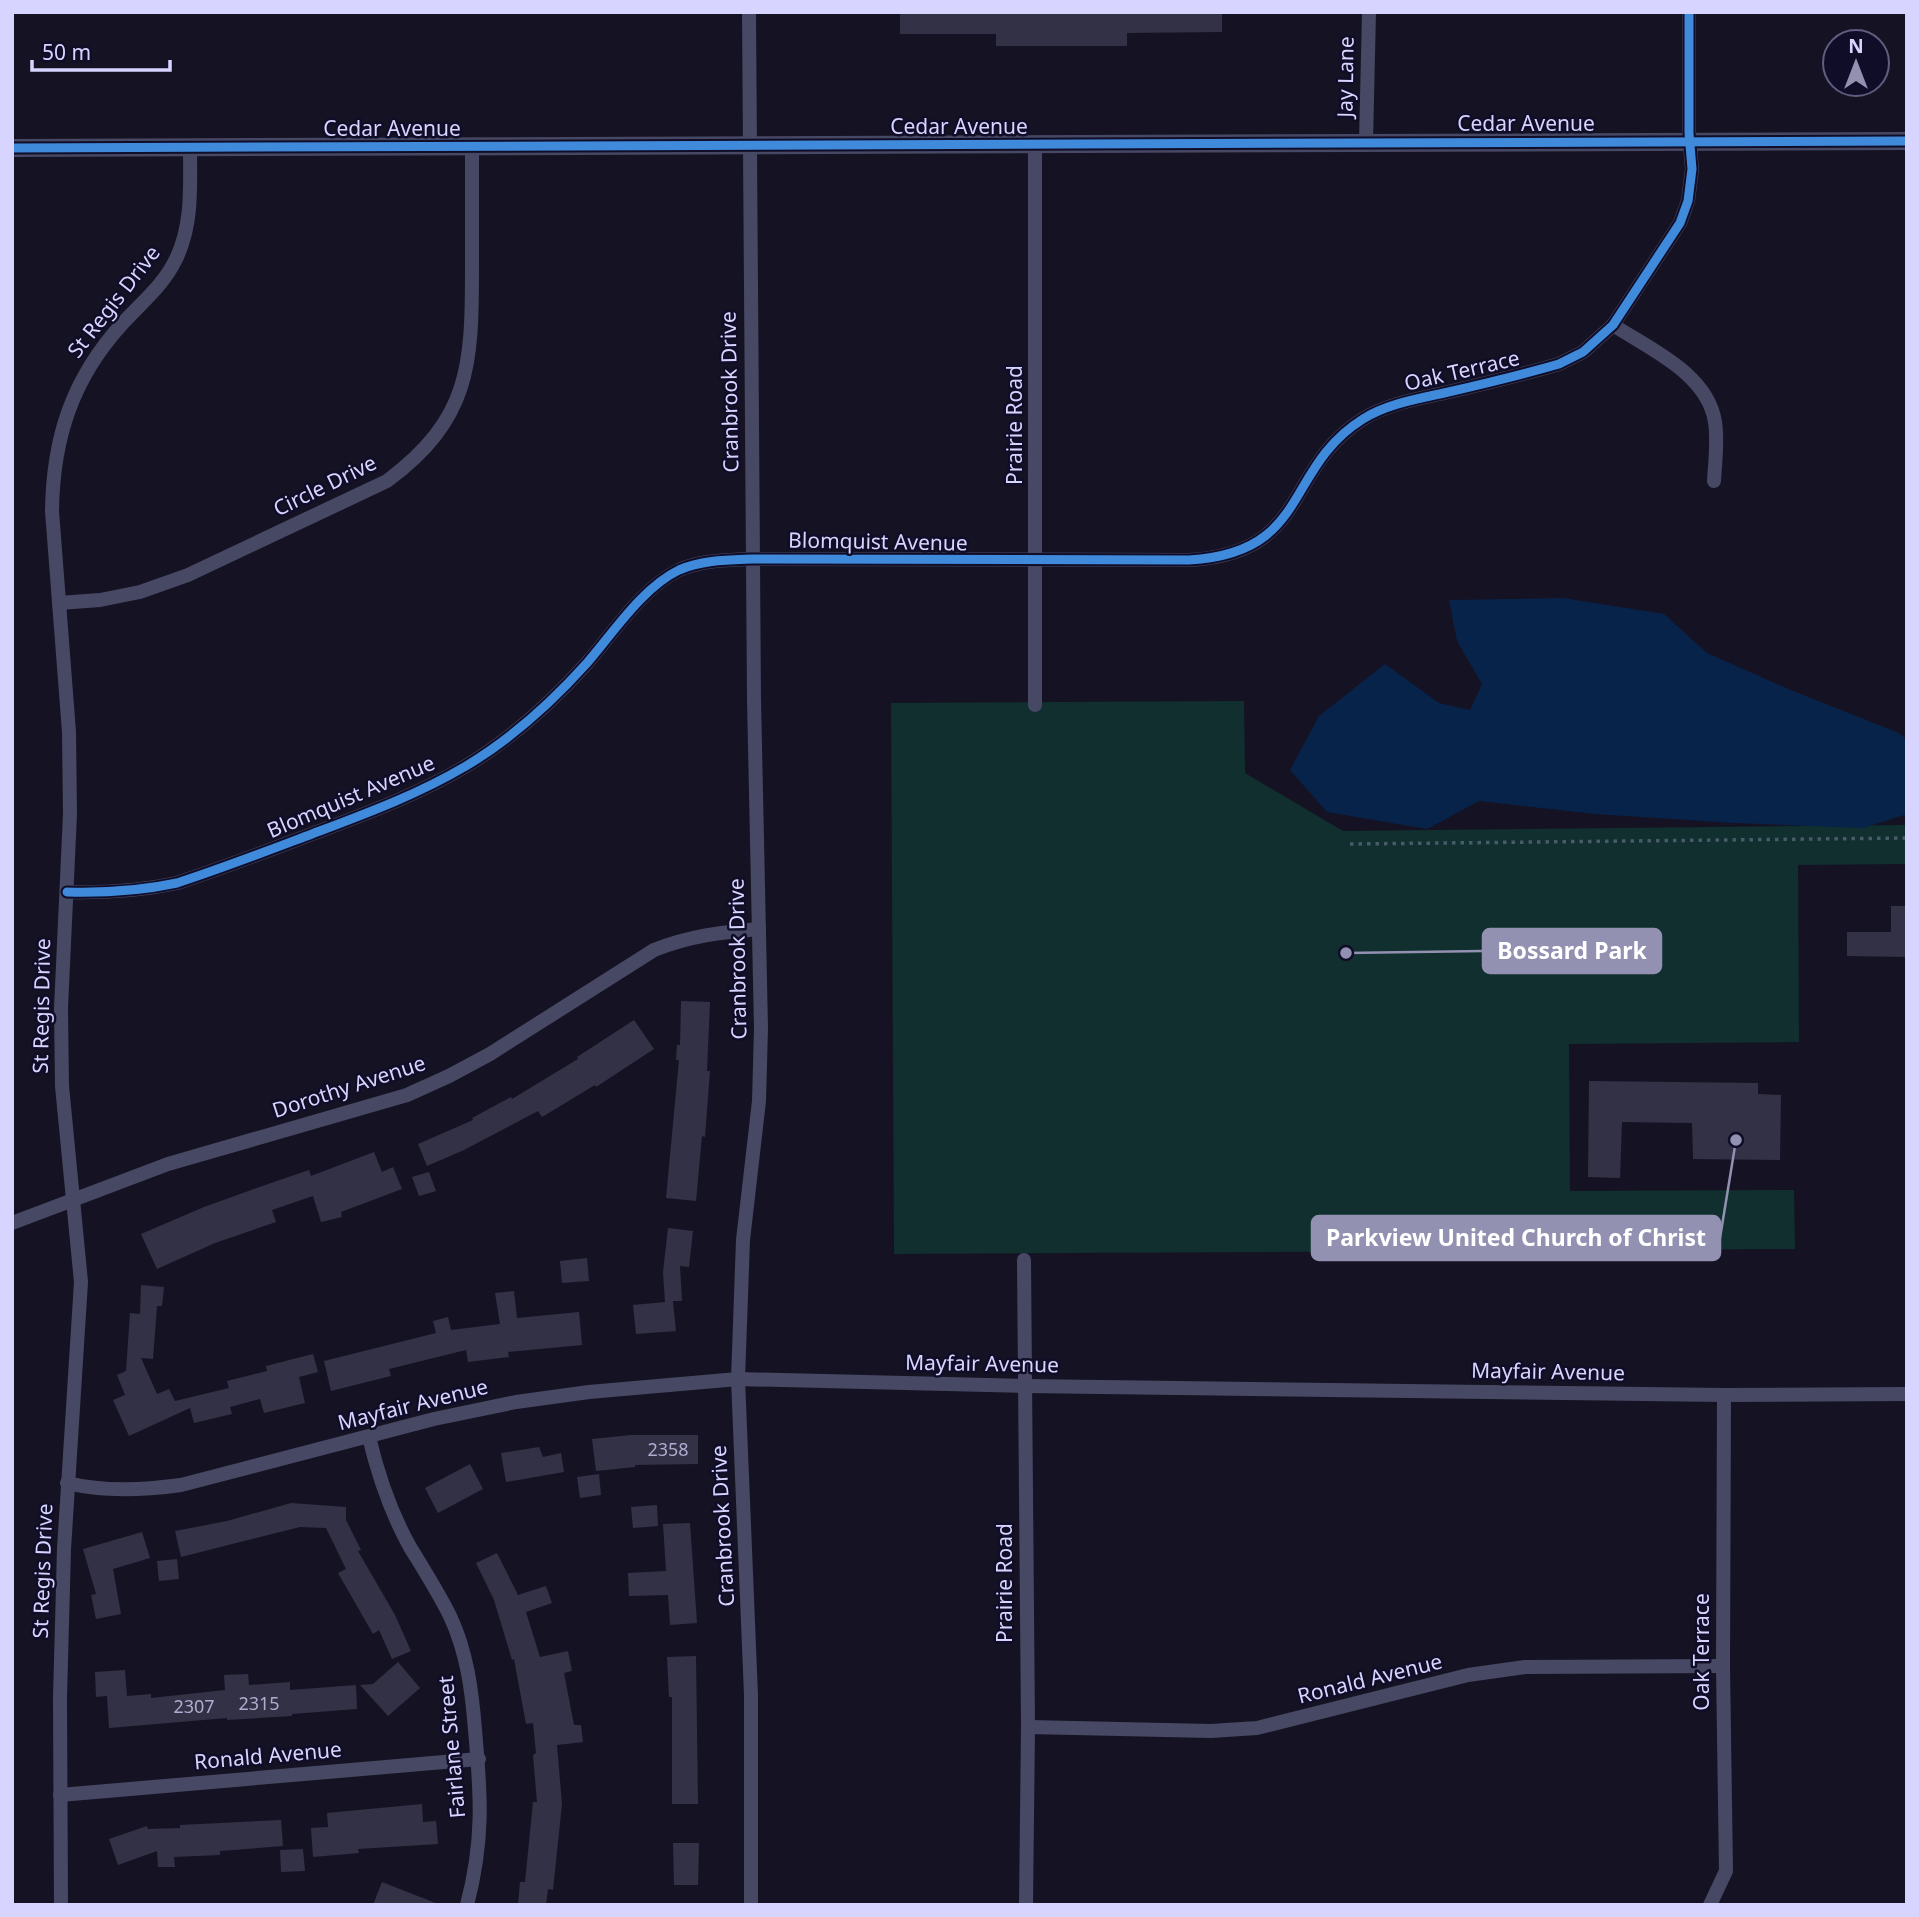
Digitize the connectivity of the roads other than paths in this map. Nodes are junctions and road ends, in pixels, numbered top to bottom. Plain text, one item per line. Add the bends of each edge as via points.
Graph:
1 (749, 12) edge
2 (1369, 12) edge
3 (1689, 12) edge
4 (1907, 141) edge
5 (1366, 142) junction
6 (1690, 142) junction
7 (1035, 144) junction
8 (749, 145) junction
9 (472, 146) junction
10 (12, 148) edge
11 (190, 148) junction
12 (1613, 325) junction
13 (1714, 481) dead end
14 (752, 559) junction
15 (1036, 561) junction
16 (59, 603) junction
17 (1035, 705) dead end
18 (67, 892) junction
19 (759, 929) junction
20 (72, 1201) junction
21 (12, 1223) edge
22 (1024, 1260) dead end
23 (738, 1379) junction
24 (1025, 1386) junction
25 (1907, 1394) edge
26 (1724, 1395) junction
27 (369, 1437) junction
28 (68, 1483) junction
29 (1723, 1666) junction
30 (1028, 1727) junction
31 (479, 1759) junction
32 (60, 1795) junction
33 (61, 1905) edge
34 (467, 1905) edge
35 (751, 1905) edge
36 (1026, 1905) edge
37 (1710, 1905) edge

1 - 8 street, Cranbrook Drive
2 - 5 street, Jay Lane
3 - 6 street, Oak Terrace
4 - 6 street, Cedar Avenue
5 - 6 street, Cedar Avenue
5 - 7 street, Cedar Avenue
6 - 12 street, Oak Terrace via 1691,181 1679,223
7 - 8 street, Cedar Avenue
7 - 15 street, Prairie Road
8 - 9 street, Cedar Avenue
8 - 14 street, Cranbrook Drive
9 - 11 street, Cedar Avenue
9 - 16 street, Circle Drive via 468,364 460,392 430,443 387,481 188,575 139,592
10 - 11 street, Cedar Avenue
11 - 16 street, St Regis Drive via 190,204 178,256 152,296 101,349 67,411 53,477
12 - 13 street via 1692,377 1703,390 1715,421
12 - 15 street, Oak Terrace via 1583,352 1559,364 1397,404 1365,418 1326,451 1276,528 1232,554 1189,560
14 - 15 street, Blomquist Avenue
14 - 18 street, Blomquist Avenue via 697,564 657,584 545,706 468,765 427,788 177,883 143,890
14 - 19 street, Cranbrook Drive
15 - 17 street, Prairie Road
16 - 18 street, St Regis Drive via 69,746
18 - 20 street, St Regis Drive via 62,1086
19 - 20 street, Dorothy Avenue via 682,939 654,950 490,1054 407,1095 168,1164
19 - 23 street, Cranbrook Drive via 759,1101 743,1240
20 - 21 street, Dorothy Avenue
20 - 28 street, St Regis Drive via 81,1282
22 - 24 street, Prairie Road
23 - 24 street, Mayfair Avenue
23 - 27 street, Mayfair Avenue via 516,1402
23 - 35 street, Cranbrook Drive via 751,1695
24 - 26 street, Mayfair Avenue
24 - 30 street, Prairie Road
25 - 26 street, Mayfair Avenue
26 - 29 street, Oak Terrace
27 - 28 street, Mayfair Avenue via 181,1485 110,1489
27 - 31 street, Fairlane Street via 389,1504 451,1619 465,1658
28 - 32 street, St Regis Drive
29 - 30 street, Ronald Avenue via 1525,1667 1468,1675 1257,1728
29 - 37 street, Oak Terrace via 1726,1871
30 - 36 street, Prairie Road
31 - 32 street, Ronald Avenue
31 - 34 street, Fairlane Street via 480,1833
32 - 33 street, St Regis Drive

